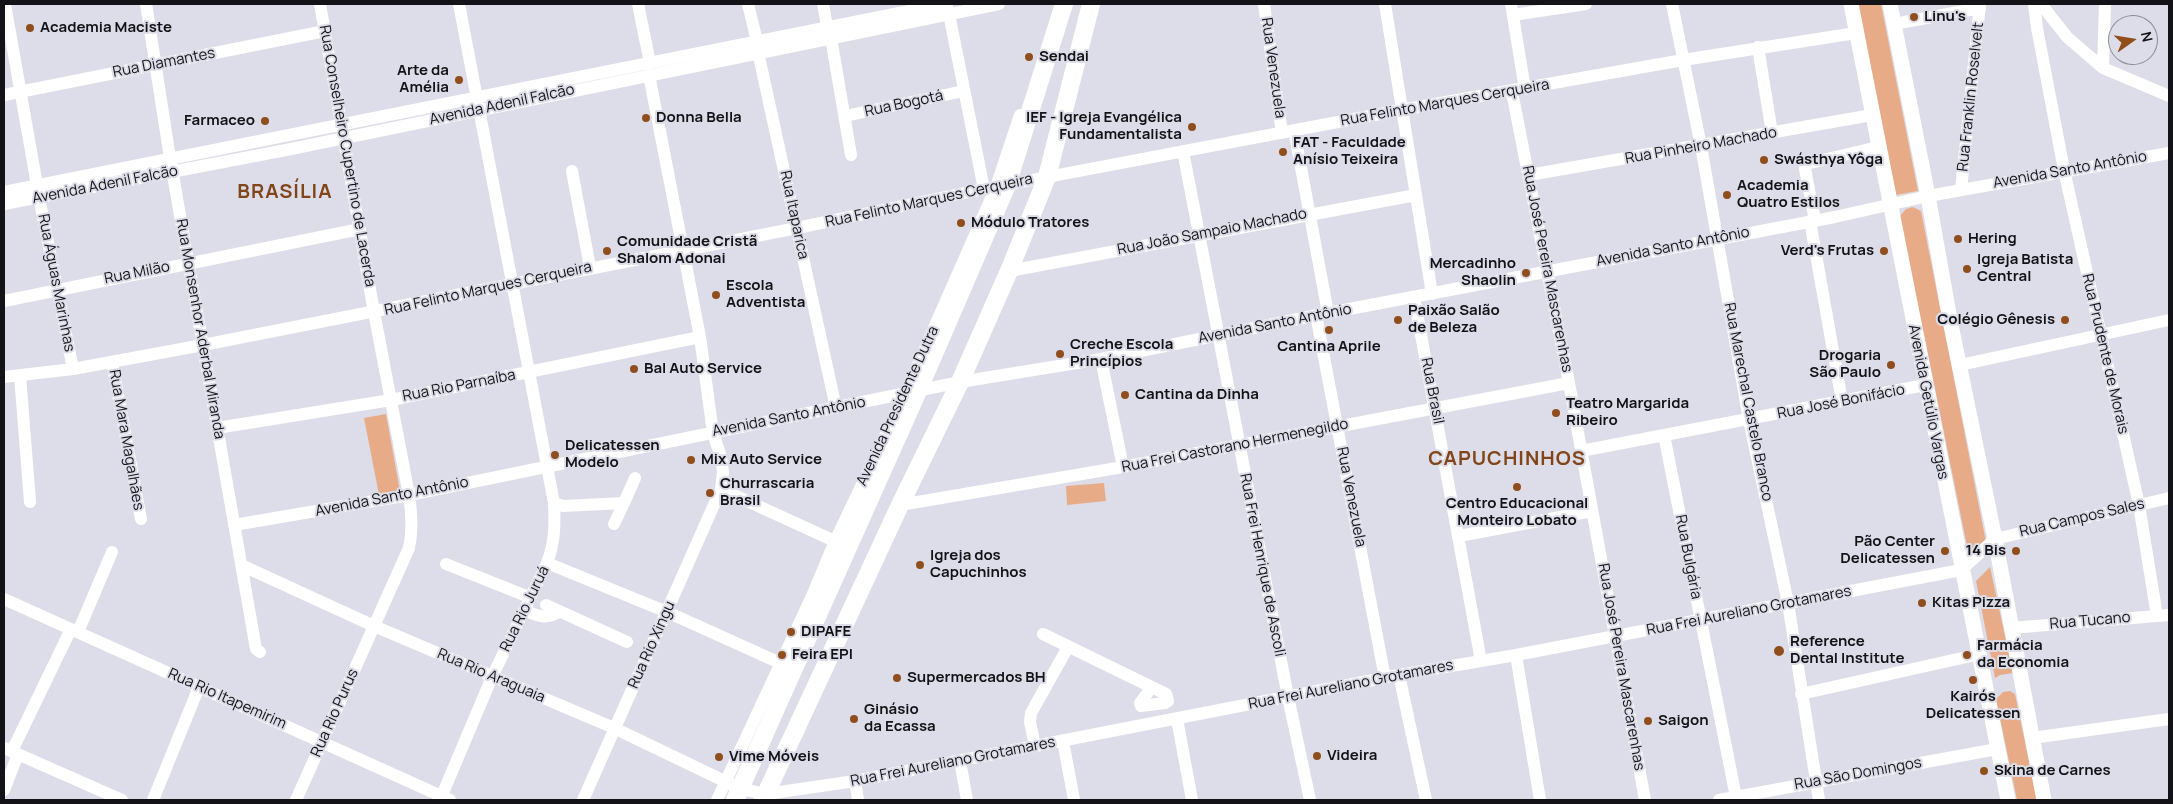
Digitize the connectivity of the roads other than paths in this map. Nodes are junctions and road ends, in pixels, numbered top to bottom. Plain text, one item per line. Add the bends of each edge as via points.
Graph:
1 (5, 4) edge
2 (146, 4) edge
3 (320, 4) edge
4 (459, 4) edge
5 (638, 4) edge
6 (748, 4) edge
7 (823, 4) edge
8 (999, 4) edge
9 (1058, 4) edge
10 (1064, 4) edge
11 (1091, 4) edge
12 (1264, 4) edge
13 (1385, 4) edge
14 (1586, 4) edge
15 (1672, 4) edge
16 (1851, 4) edge
17 (1890, 4) edge
18 (2034, 4) edge
19 (2041, 4) edge
20 (2105, 4) edge
21 (1980, 6) edge
22 (947, 7) edge
23 (1512, 9) edge
24 (1894, 24) junction
25 (325, 31) junction
26 (829, 32) junction
27 (1856, 33) junction
28 (758, 46) junction
29 (1758, 48) junction
30 (1683, 60) junction
31 (157, 64) junction
32 (2102, 68) junction
33 (649, 69) junction
34 (1518, 90) junction
35 (21, 91) junction
36 (964, 91) junction
37 (4, 95) edge
38 (2169, 96) edge
39 (477, 104) junction
40 (1401, 110) junction
41 (1872, 115) junction
42 (844, 116) junction
43 (342, 131) junction
44 (1288, 131) junction
45 (1772, 134) junction
46 (283, 136) junction
47 (1701, 146) junction
48 (1878, 147) junction
49 (286, 150) junction
50 (1183, 151) junction
51 (2169, 153) edge
52 (851, 155) dead end
53 (170, 158) junction
54 (2064, 170) junction
55 (572, 171) dead end
56 (174, 172) junction
57 (1529, 175) junction
58 (1047, 177) junction
59 (68, 185) junction
60 (996, 187) junction
61 (1961, 190) junction
62 (38, 191) junction
63 (4, 192) edge
64 (1416, 195) junction
65 (1928, 196) junction
66 (4, 204) edge
67 (1889, 205) junction
68 (1310, 214) junction
69 (1813, 220) junction
70 (797, 228) junction
71 (360, 230) junction
72 (1199, 234) junction
73 (1717, 238) junction
74 (682, 251) junction
75 (189, 263) junction
76 (590, 267) junction
77 (1009, 271) junction
78 (1548, 272) junction
79 (511, 284) junction
80 (58, 289) junction
81 (1432, 294) junction
82 (1414, 297) junction
83 (4, 301) edge
84 (374, 312) junction
85 (1322, 314) junction
86 (2169, 320) edge
87 (1218, 335) junction
88 (2102, 335) junction
89 (700, 337) junction
90 (203, 345) junction
91 (1101, 358) junction
92 (112, 362) junction
93 (1960, 365) junction
94 (73, 369) junction
95 (529, 372) junction
96 (20, 376) junction
97 (4, 377) edge
98 (960, 382) junction
99 (1569, 383) junction
100 (1925, 385) junction
101 (912, 392) junction
102 (391, 400) junction
103 (1842, 401) junction
104 (836, 408) junction
105 (1435, 408) junction
106 (1749, 420) junction
107 (1338, 426) junction
108 (217, 428) junction
109 (713, 433) junction
110 (1664, 436) junction
111 (1238, 445) junction
112 (1581, 451) junction
113 (547, 466) junction
114 (1123, 467) junction
115 (635, 478) dead end
116 (721, 489) junction
117 (409, 495) junction
118 (2169, 498) edge
119 (30, 502) dead end
120 (554, 502) junction
121 (624, 503) junction
122 (900, 505) junction
123 (2138, 505) junction
124 (1592, 511) junction
125 (141, 519) dead end
126 (614, 524) dead end
127 (234, 525) junction
128 (1459, 536) junction
129 (1995, 539) junction
130 (841, 544) junction
131 (112, 552) dead end
132 (547, 563) junction
133 (446, 564) dead end
134 (241, 565) junction
135 (1961, 570) junction
136 (529, 596) junction
137 (818, 598) junction
138 (4, 599) edge
139 (1788, 603) junction
140 (546, 605) dead end
141 (524, 610) junction
142 (559, 612) junction
143 (667, 612) junction
144 (2163, 615) edge
145 (1700, 620) junction
146 (374, 626) junction
147 (2011, 628) junction
148 (75, 630) junction
149 (1043, 634) dead end
150 (1616, 636) junction
151 (627, 642) dead end
152 (1068, 647) junction
153 (260, 652) dead end
154 (1980, 654) junction
155 (1516, 655) junction
156 (1481, 661) junction
157 (780, 663) junction
158 (1399, 675) junction
159 (492, 677) junction
160 (1386, 678) junction
161 (199, 687) junction
162 (1152, 688) dead end
163 (1801, 694) junction
164 (1288, 697) junction
165 (763, 719) junction
166 (1177, 719) junction
167 (2169, 719) edge
168 (614, 728) junction
169 (2032, 738) junction
170 (322, 741) junction
171 (1063, 741) junction
172 (1035, 746) junction
173 (1997, 749) junction
174 (11, 751) edge
175 (960, 761) junction
176 (855, 781) junction
177 (1816, 781) junction
178 (4, 790) edge
179 (734, 790) edge
180 (764, 797) edge
181 (1736, 797) junction
182 (444, 799) edge
183 (122, 800) edge
184 (153, 800) edge
185 (296, 800) edge
186 (582, 800) edge
187 (717, 800) edge
188 (858, 800) edge
189 (967, 800) edge
190 (1074, 800) edge
191 (1192, 800) edge
192 (1310, 800) edge
193 (1426, 800) edge
194 (1540, 800) edge
195 (1645, 800) edge
196 (1719, 800) edge
197 (1819, 800) edge
198 (2008, 800) edge
199 (2044, 800) edge

1 - 35 street, Rua Águas Marinhas
2 - 31 street, Rua Monsenhor Aderbal Miranda
3 - 25 street, Rua Conselheiro Cupertino de Lacerda
4 - 39 street, Rua Rio Juruá
5 - 33 street
6 - 28 street, Rua Itaparica
7 - 26 street
8 - 22 street, Avenida Adenil Falcão
9 - 60 street, Avenida Presidente Dutra
10 - 60 highway, Avenida Presidente Dutra
11 - 58 highway
12 - 44 street, Rua Venezuela
13 - 40 street
14 - 23 street
15 - 30 street, Rua Marechal Castelo Branco
16 - 27 main road, Avenida Getúlio Vargas
17 - 24 main road
18 - 54 street, Rua Prudente de Morais
19 - 32 street via 2067,37
20 - 32 street
21 - 24 street
21 - 61 street, Rua Franklin Roselvelt
22 - 26 street, Avenida Adenil Falcão
22 - 36 street
23 - 34 street, Rua José Pereira Mascarenhas
24 - 65 main road
25 - 31 street, Rua Diamantes
25 - 43 street, Rua Conselheiro Cupertino de Lacerda
26 - 28 street, Avenida Adenil Falcão
26 - 42 street
27 - 29 street, Rua Felinto Marques Cerqueira
27 - 41 main road, Avenida Getúlio Vargas
28 - 33 street, Avenida Adenil Falcão
28 - 70 street, Rua Itaparica
29 - 30 street, Rua Felinto Marques Cerqueira
29 - 45 street
30 - 34 street, Rua Felinto Marques Cerqueira
30 - 47 street, Rua Marechal Castelo Branco
31 - 35 street, Rua Diamantes
31 - 53 street, Rua Monsenhor Aderbal Miranda
32 - 38 street
33 - 39 street, Avenida Adenil Falcão
33 - 74 street
34 - 40 street, Rua Felinto Marques Cerqueira
34 - 57 street, Rua José Pereira Mascarenhas
35 - 37 street, Rua Diamantes
35 - 62 street, Rua Águas Marinhas
36 - 42 street, Rua Bogotá
36 - 60 street
39 - 43 street, Avenida Adenil Falcão
39 - 79 street, Rua Rio Juruá
40 - 44 street, Rua Felinto Marques Cerqueira
40 - 64 street
41 - 45 street, Rua Pinheiro Machado
41 - 48 main road, Avenida Getúlio Vargas
42 - 52 street
43 - 46 street, Avenida Adenil Falcão
43 - 49 street, Avenida Adenil Falcão
43 - 71 street, Rua Conselheiro Cupertino de Lacerda
44 - 50 street, Rua Felinto Marques Cerqueira
44 - 68 street, Rua Venezuela
45 - 47 street, Rua Pinheiro Machado
46 - 49 street
46 - 53 street, Avenida Adenil Falcão
47 - 57 street, Rua Pinheiro Machado
47 - 73 street, Rua Marechal Castelo Branco
48 - 67 main road, Avenida Getúlio Vargas
48 - 69 street via 1806,164
49 - 56 street, Avenida Adenil Falcão
50 - 58 street, Rua Felinto Marques Cerqueira
50 - 72 street, Rua Frei Henrique de Ascoli
51 - 54 street, Avenida Santo Antônio
53 - 56 street, Rua Monsenhor Aderbal Miranda
53 - 59 street, Avenida Adenil Falcão
54 - 61 street, Avenida Santo Antônio
54 - 88 street, Rua Prudente de Morais
55 - 76 street
56 - 59 street, Avenida Adenil Falcão
56 - 75 street, Rua Monsenhor Aderbal Miranda
57 - 78 street, Rua José Pereira Mascarenhas
58 - 60 street, Rua Felinto Marques Cerqueira
58 - 77 highway
59 - 62 street, Avenida Adenil Falcão
60 - 70 street, Rua Felinto Marques Cerqueira
60 - 101 highway, Avenida Presidente Dutra
61 - 65 street, Avenida Santo Antônio
62 - 63 street, Avenida Adenil Falcão
62 - 66 street, Avenida Adenil Falcão
62 - 80 street, Rua Águas Marinhas
64 - 68 street, Rua João Sampaio Machado
64 - 81 street
65 - 67 street, Avenida Santo Antônio
65 - 93 main road
67 - 69 street, Avenida Santo Antônio
67 - 100 main road, Avenida Getúlio Vargas
68 - 72 street, Rua João Sampaio Machado
68 - 85 street, Rua Venezuela
69 - 73 street, Avenida Santo Antônio
69 - 103 street
70 - 74 street, Rua Felinto Marques Cerqueira
70 - 104 street, Rua Itaparica
71 - 75 street, Rua Milão
71 - 84 street, Rua Conselheiro Cupertino de Lacerda
72 - 77 street, Rua João Sampaio Machado
72 - 87 street, Rua Frei Henrique de Ascoli
73 - 78 street, Avenida Santo Antônio
73 - 106 street, Rua Marechal Castelo Branco
74 - 76 street, Rua Felinto Marques Cerqueira
74 - 89 street
75 - 80 street, Rua Milão
75 - 90 street, Rua Monsenhor Aderbal Miranda
76 - 79 street, Rua Felinto Marques Cerqueira
77 - 98 highway
78 - 81 street, Avenida Santo Antônio
78 - 99 street, Rua José Pereira Mascarenhas
79 - 84 street, Rua Felinto Marques Cerqueira
79 - 95 street, Rua Rio Juruá
80 - 83 street, Rua Milão
80 - 94 street, Rua Águas Marinhas
81 - 82 street, Avenida Santo Antônio
82 - 85 street, Avenida Santo Antônio
82 - 105 street, Rua Brasil
84 - 90 street, Rua Felinto Marques Cerqueira
84 - 102 street, Rua Conselheiro Cupertino de Lacerda
85 - 87 street, Avenida Santo Antônio
85 - 107 street, Rua Venezuela
86 - 88 street
87 - 91 street, Avenida Santo Antônio
87 - 111 street, Rua Frei Henrique de Ascoli
88 - 93 street
88 - 123 street, Rua Prudente de Morais
89 - 95 street, Rua Rio Parnaíba
89 - 109 street
90 - 92 street, Rua Felinto Marques Cerqueira
90 - 108 street, Rua Monsenhor Aderbal Miranda
91 - 98 street, Avenida Santo Antônio
91 - 114 street
92 - 94 street, Rua Felinto Marques Cerqueira
92 - 125 street, Rua Mara Magalhães
93 - 129 main road
94 - 96 street, Rua Felinto Marques Cerqueira
95 - 102 street, Rua Rio Parnaíba
95 - 113 street, Rua Rio Juruá
96 - 97 street, Rua Felinto Marques Cerqueira
96 - 119 street
98 - 101 street, Avenida Santo Antônio
98 - 122 highway
99 - 105 street, Rua Frei Castorano Hermenegildo
99 - 112 street, Rua José Pereira Mascarenhas
100 - 103 street, Rua José Bonifácio
100 - 135 main road, Avenida Getúlio Vargas
101 - 104 street, Avenida Santo Antônio
101 - 130 highway, Avenida Presidente Dutra
102 - 108 street, Rua Rio Parnaíba
102 - 117 street, Rua Conselheiro Cupertino de Lacerda
103 - 106 street, Rua José Bonifácio
104 - 109 street, Avenida Santo Antônio
105 - 107 street, Rua Frei Castorano Hermenegildo
105 - 128 street, Rua Brasil
106 - 110 street, Rua José Bonifácio
106 - 139 street, Rua Marechal Castelo Branco
107 - 111 street, Rua Frei Castorano Hermenegildo
107 - 160 street, Rua Venezuela
108 - 127 street, Rua Monsenhor Aderbal Miranda
109 - 113 street, Avenida Santo Antônio
109 - 116 street via 721,457
110 - 112 street, Rua José Bonifácio
110 - 145 street, Rua Bulgária
111 - 114 street, Rua Frei Castorano Hermenegildo
111 - 164 street, Rua Frei Henrique de Ascoli
112 - 124 street, Rua José Pereira Mascarenhas
113 - 117 street, Avenida Santo Antônio
113 - 120 street, Rua Rio Juruá
114 - 122 street, Rua Frei Castorano Hermenegildo
115 - 121 street
116 - 130 street
116 - 143 street, Rua Rio Xingu
117 - 127 street, Avenida Santo Antônio
117 - 146 street, Rua Conselheiro Cupertino de Lacerda via 412,516 409,548
118 - 123 street, Rua Campos Sales
120 - 121 street via 563,506
120 - 132 street, Rua Rio Juruá via 555,530
121 - 126 street
122 - 180 highway
123 - 129 street, Rua Campos Sales
123 - 144 street, Rua Prudente de Morais
124 - 128 street
124 - 150 street, Rua José Pereira Mascarenhas
127 - 134 street, Rua Monsenhor Aderbal Miranda
128 - 156 street, Rua Brasil
129 - 135 street
129 - 147 main road
130 - 137 highway, Avenida Presidente Dutra
131 - 148 street
132 - 136 street, Rua Rio Juruá
132 - 143 street
133 - 136 street
134 - 146 street, Rua Rio Araguaia
134 - 153 street, Rua Monsenhor Aderbal Miranda via 256,649
135 - 139 street, Rua Frei Aureliano Grotamares
135 - 154 main road, Avenida Getúlio Vargas
136 - 141 street, Rua Rio Juruá
137 - 157 street, Avenida Presidente Dutra
137 - 165 highway, Avenida Presidente Dutra
138 - 148 street, Rua Rio Itapemirim
139 - 145 street, Rua Frei Aureliano Grotamares
139 - 163 street, Rua Marechal Castelo Branco
140 - 142 street
141 - 142 street via 542,618
141 - 159 street, Rua Rio Juruá
142 - 151 street
143 - 157 street
143 - 168 street, Rua Rio Xingu
144 - 147 street, Rua Tucano
145 - 150 street, Rua Frei Aureliano Grotamares
145 - 181 street, Rua Bulgária
146 - 159 street, Rua Rio Araguaia
146 - 170 street, Rua Rio Purus
147 - 169 main road
148 - 161 street, Rua Rio Itapemirim
148 - 174 street
149 - 152 street
150 - 155 street, Rua Frei Aureliano Grotamares
150 - 195 street, Rua José Pereira Mascarenhas
152 - 162 street
152 - 172 street via 1031,714
154 - 163 street
154 - 173 main road, Avenida Getúlio Vargas
155 - 156 street, Rua Frei Aureliano Grotamares
155 - 194 street
156 - 158 street, Rua Frei Aureliano Grotamares
157 - 165 street, Avenida Presidente Dutra
158 - 160 street, Rua Frei Aureliano Grotamares
158 - 193 street
159 - 168 street, Rua Rio Araguaia
159 - 182 street, Rua Rio Juruá
160 - 164 street, Rua Frei Aureliano Grotamares
161 - 170 street, Rua Rio Itapemirim
161 - 184 street
163 - 177 street, Rua Marechal Castelo Branco
164 - 166 street, Rua Frei Aureliano Grotamares
164 - 192 street, Rua Frei Henrique de Ascoli
165 - 179 highway, Avenida Presidente Dutra
166 - 171 street, Rua Frei Aureliano Grotamares
166 - 191 street
167 - 169 street
168 - 179 street, Rua Rio Araguaia
168 - 186 street, Rua Rio Xingu
169 - 199 main road
170 - 182 street, Rua Rio Itapemirim
170 - 185 street, Rua Rio Purus
171 - 172 street, Rua Frei Aureliano Grotamares
171 - 190 street
172 - 175 street, Rua Frei Aureliano Grotamares
173 - 177 street, Rua São Domingos
173 - 198 main road, Avenida Getúlio Vargas
174 - 178 street
174 - 183 street
175 - 176 street, Rua Frei Aureliano Grotamares
175 - 189 street
176 - 180 street, Rua Frei Aureliano Grotamares
176 - 188 street
177 - 181 street, Rua São Domingos
177 - 197 street, Rua Marechal Castelo Branco
179 - 180 street, Rua Frei Aureliano Grotamares
179 - 187 street, Avenida Presidente Dutra
181 - 196 street, Rua São Domingos

